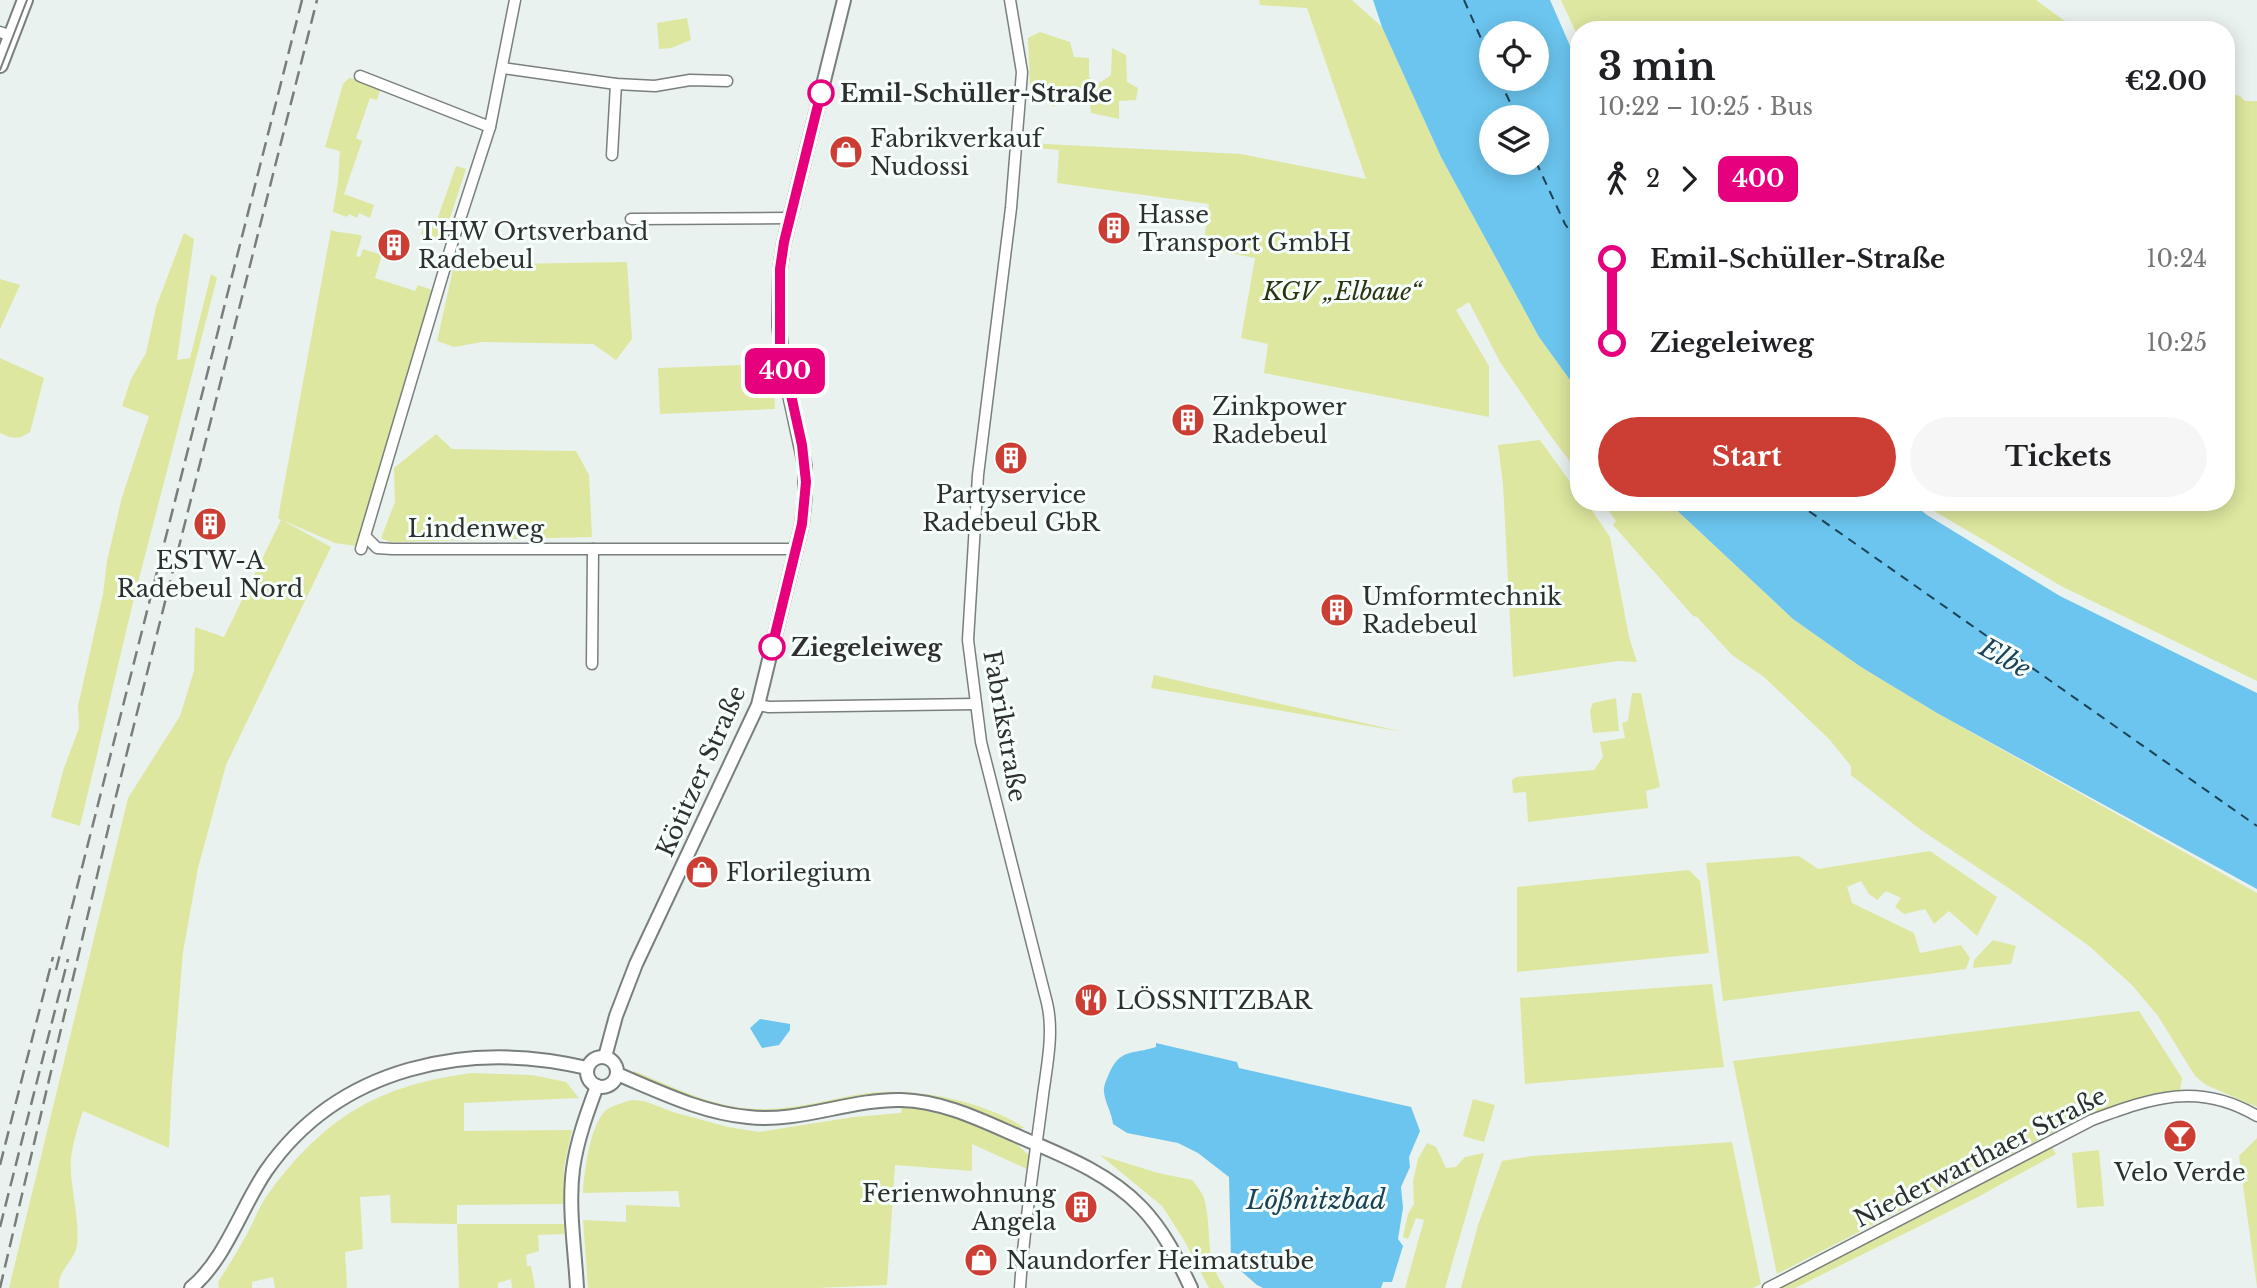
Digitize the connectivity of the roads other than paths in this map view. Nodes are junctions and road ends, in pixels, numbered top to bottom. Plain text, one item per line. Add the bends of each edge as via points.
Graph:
1 (25, 0) edge
2 (515, 0) edge
3 (844, 0) edge
4 (1010, 0) edge
5 (5, 34) edge
6 (0, 65) edge
7 (503, 68) junction
8 (360, 76) dead end
9 (727, 81) dead end
10 (616, 84) junction
11 (490, 128) junction
12 (612, 155) dead end
13 (790, 218) junction
14 (631, 219) dead end
15 (365, 536) junction
16 (361, 549) dead end
17 (593, 549) junction
18 (796, 549) junction
19 (592, 664) dead end
20 (976, 704) junction
21 (758, 705) junction
22 (605, 1057) junction
23 (587, 1068) junction
24 (617, 1074) junction
25 (597, 1086) junction
26 (2257, 1116) edge
27 (1037, 1145) junction
28 (191, 1288) edge
29 (577, 1288) edge
30 (1020, 1288) edge
31 (1191, 1288) edge
32 (1768, 1288) edge

1 - 5 main road
2 - 7 street
3 - 13 street, Kötitzer Straße
4 - 20 street, Fabrikstraße via 1022,72 976,498 968,640
5 - 6 main road
7 - 10 street
7 - 11 street
8 - 11 street
9 - 10 street
10 - 12 street
11 - 15 street
13 - 14 street
13 - 18 street, Kötitzer Straße via 780,269 779,326 805,466 806,497
15 - 16 street
15 - 17 street, Lindenweg via 377,548
17 - 18 street, Lindenweg
17 - 19 street
18 - 21 street, Kötitzer Straße
20 - 21 street
20 - 27 street, Fabrikstraße via 981,742 1049,1009
21 - 22 street, Kötitzer Straße via 636,964
22 - 23 street via 593,1059
22 - 24 street via 613,1061
23 - 25 street via 587,1078
23 - 28 street via 537,1059 464,1058 414,1067 355,1091 307,1124 282,1150 215,1260
24 - 25 street via 610,1084
24 - 27 street via 684,1101 750,1118 798,1116 881,1101 922,1102 964,1113
25 - 29 street via 573,1169
26 - 32 street, Niederwarthaer Straße via 2225,1100 2199,1095 2129,1107 2092,1120
27 - 30 street, Fabrikstraße
27 - 31 street via 1088,1168 1129,1195 1166,1238

